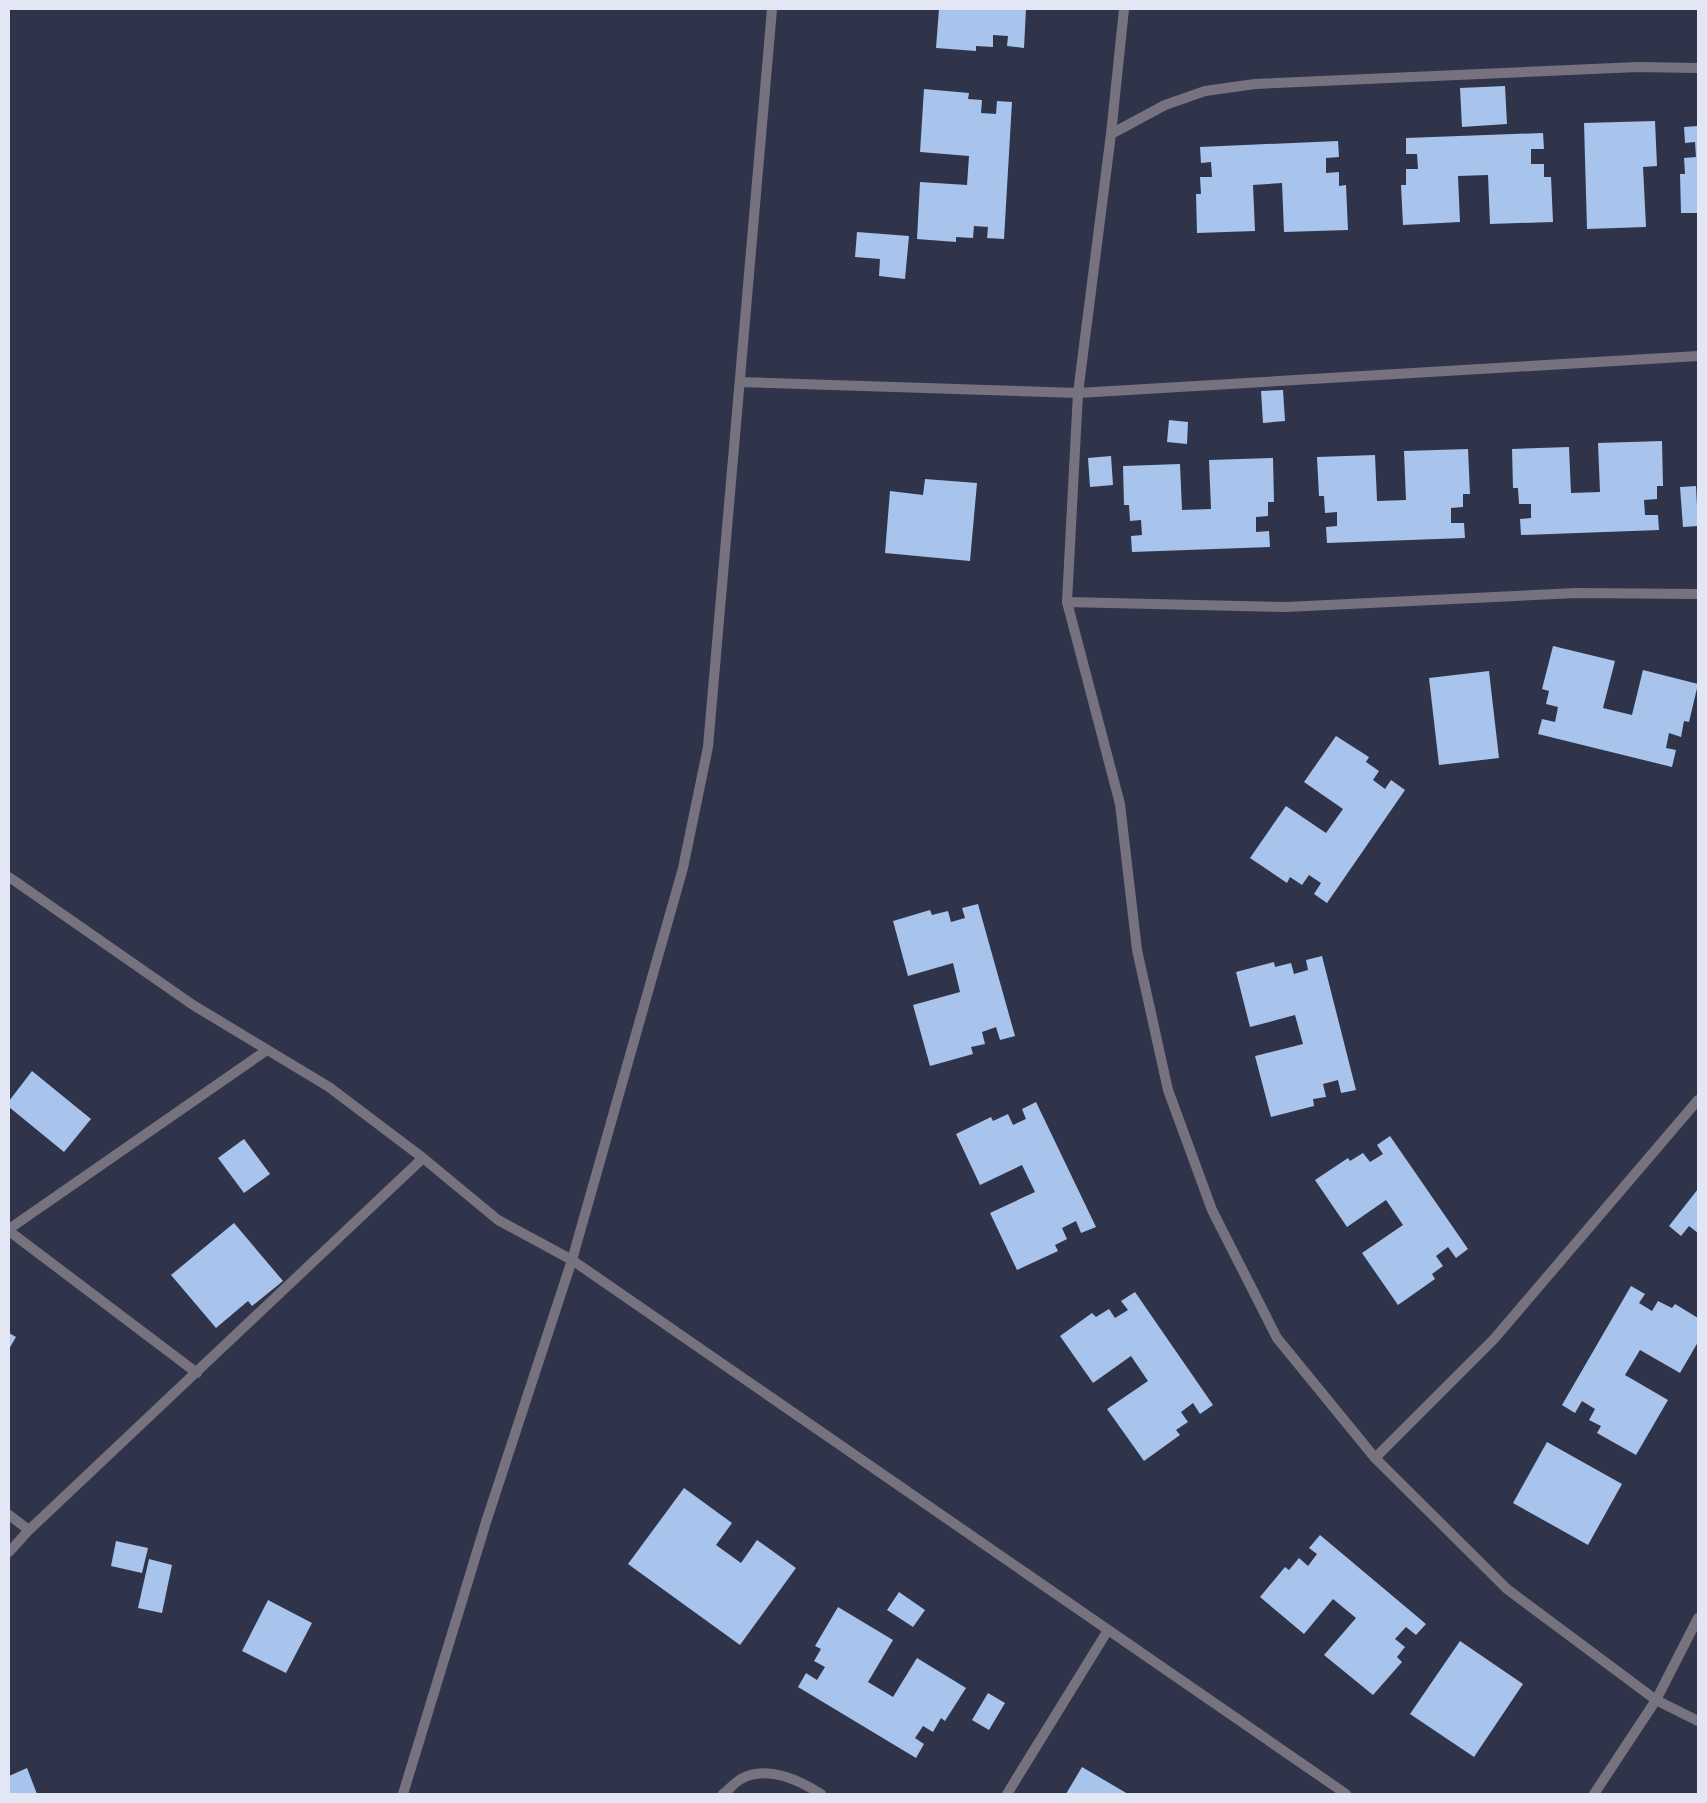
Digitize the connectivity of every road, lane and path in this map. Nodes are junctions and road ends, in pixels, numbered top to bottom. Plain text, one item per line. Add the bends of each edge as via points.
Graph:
1 (772, 9) edge
2 (1124, 9) edge
3 (1698, 68) edge
4 (1111, 134) junction
5 (1698, 356) edge
6 (740, 382) junction
7 (1078, 393) junction
8 (1698, 594) edge
9 (1067, 602) junction
10 (9, 877) edge
11 (266, 1050) junction
12 (1698, 1100) edge
13 (423, 1158) junction
14 (9, 1230) edge
15 (572, 1260) junction
16 (197, 1373) junction
17 (1375, 1458) junction
18 (9, 1516) edge
19 (29, 1530) junction
20 (9, 1552) edge
21 (1698, 1618) edge
22 (1108, 1630) junction
23 (1656, 1700) junction
24 (1698, 1722) edge
25 (404, 1794) edge
26 (723, 1794) edge
27 (821, 1794) edge
28 (1007, 1794) edge
29 (1346, 1794) edge
30 (1594, 1794) edge

1 - 6 street
2 - 4 street
3 - 4 street via 1638,67 1254,84 1204,91 1165,105
4 - 7 street
5 - 7 street
6 - 7 street
6 - 15 street via 708,748 683,868
7 - 9 street
8 - 9 street via 1576,593 1286,607
9 - 17 street via 1120,804 1136,950 1168,1090 1212,1210 1277,1338
10 - 11 street via 193,1005
11 - 13 street via 329,1087
11 - 14 street
12 - 17 street via 1494,1339
13 - 15 street via 498,1220
13 - 16 street
14 - 16 street
15 - 22 street
15 - 25 street via 487,1518
16 - 19 street
17 - 23 street via 1507,1589
18 - 19 street
19 - 20 street
21 - 23 street
22 - 28 street
22 - 29 street
23 - 24 street
23 - 30 street
26 - 27 street via 742,1779 766,1772 803,1782

